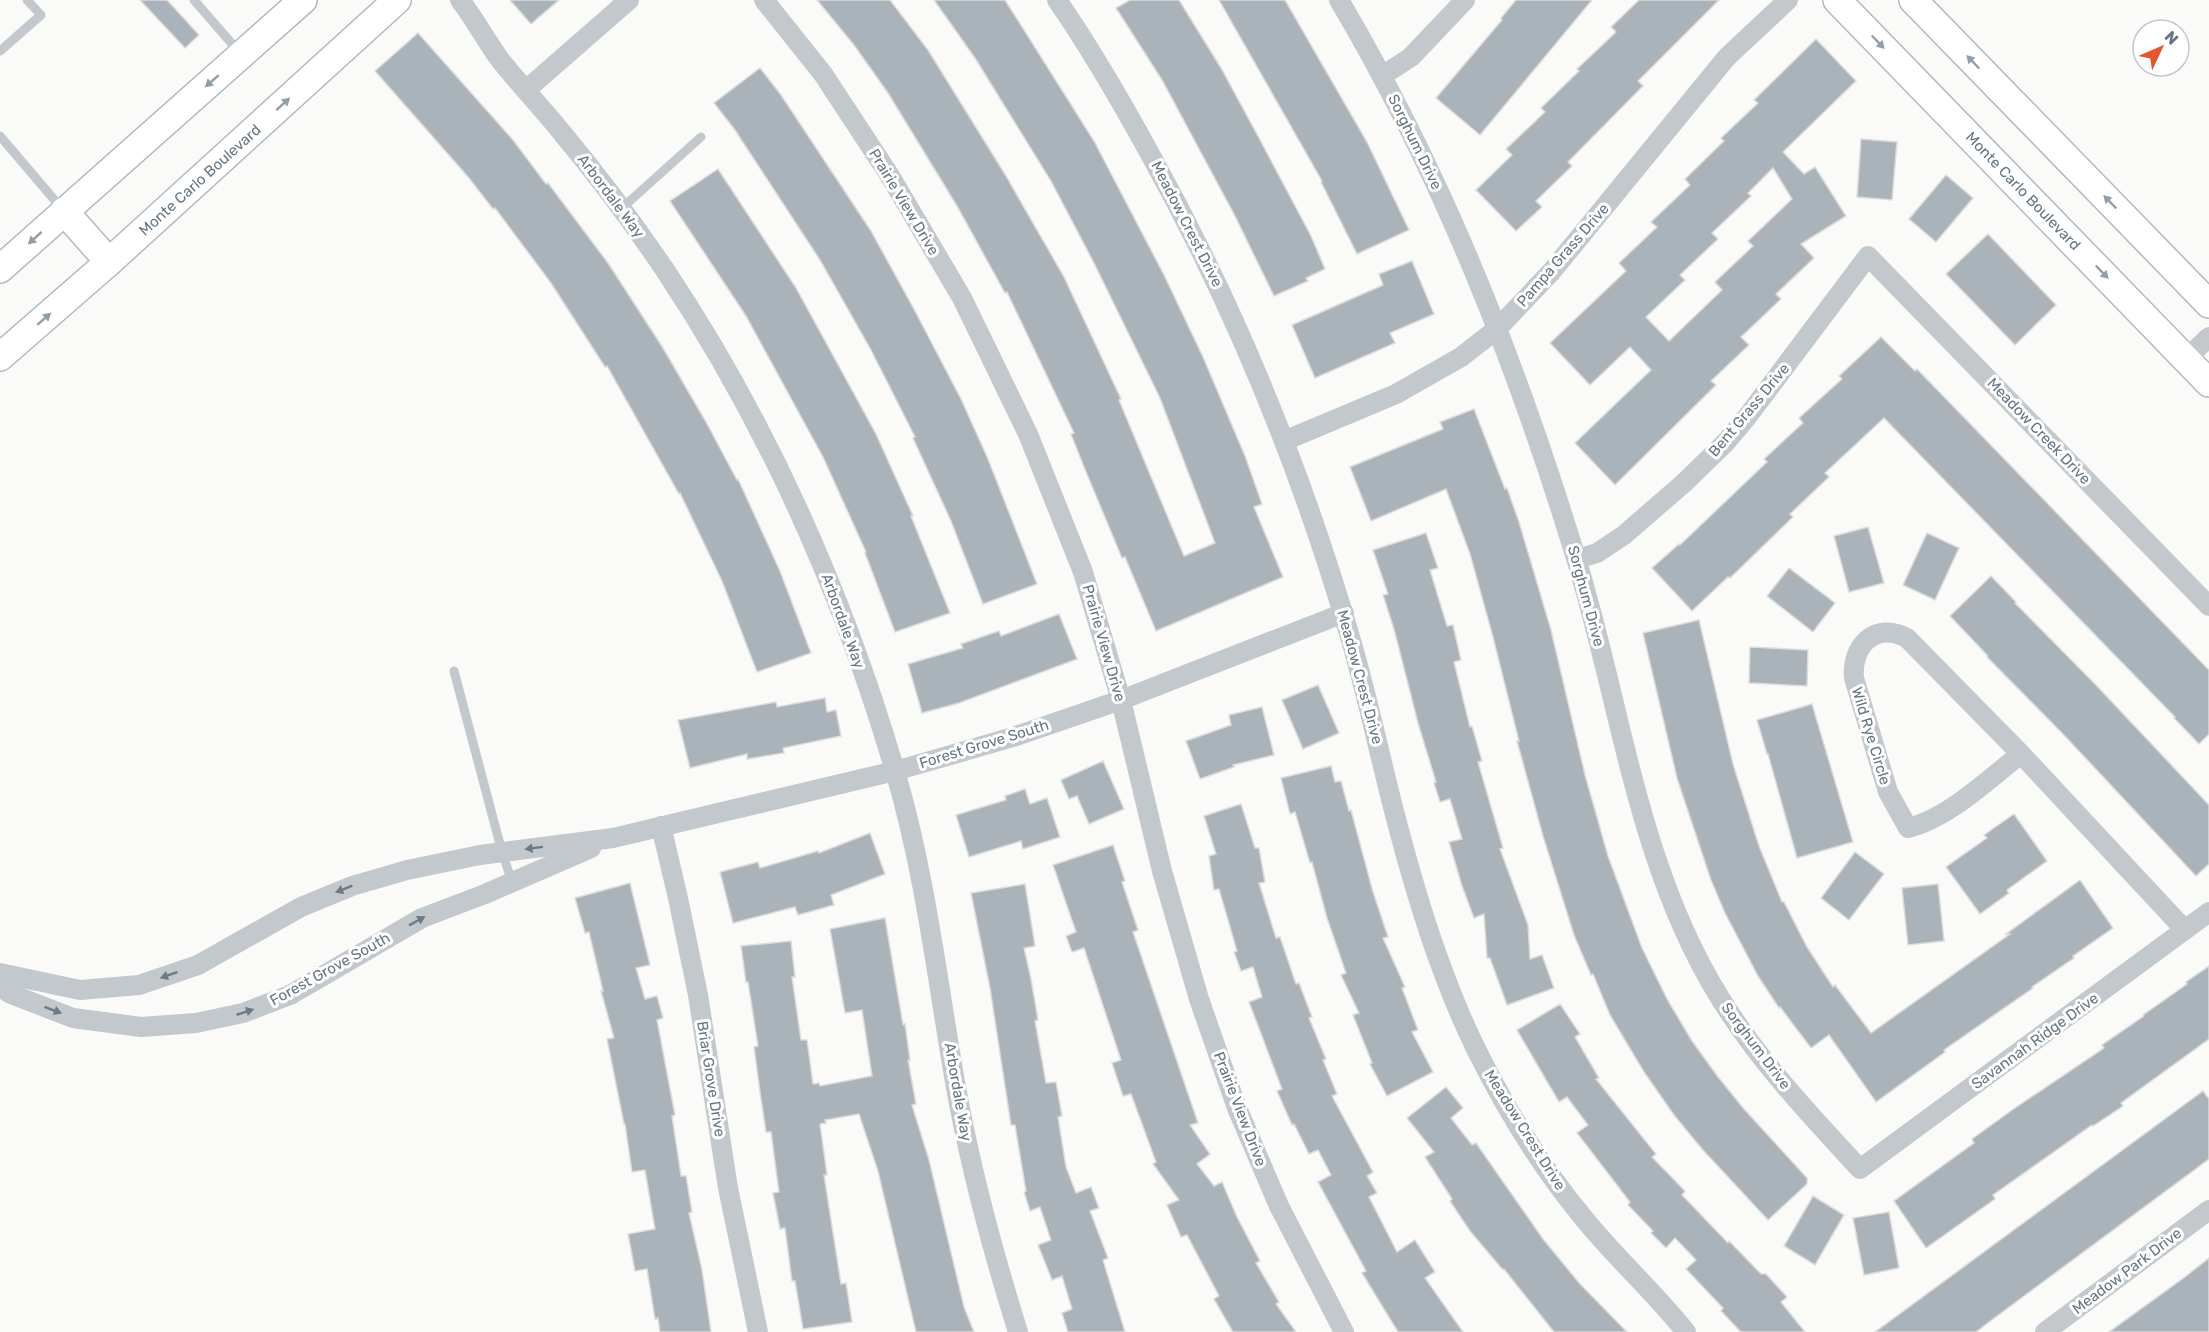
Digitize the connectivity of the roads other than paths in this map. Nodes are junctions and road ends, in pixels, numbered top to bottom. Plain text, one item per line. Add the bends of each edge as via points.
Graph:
1 (27, 0) edge
2 (194, 0) edge
3 (303, 0) edge
4 (397, 0) edge
5 (460, 0) edge
6 (629, 0) edge
7 (764, 0) edge
8 (1057, 0) edge
9 (1339, 0) edge
10 (1465, 0) edge
11 (1788, 0) edge
12 (1837, 0) edge
13 (1913, 0) edge
14 (0, 51) edge
15 (242, 55) junction
16 (1382, 76) junction
17 (526, 90) junction
18 (0, 136) edge
19 (700, 137) dead end
20 (622, 208) junction
21 (64, 212) junction
22 (1868, 256) joint
23 (109, 262) junction
24 (0, 269) edge
25 (2209, 304) edge
26 (1497, 329) junction
27 (2209, 337) edge
28 (0, 357) edge
29 (2186, 359) junction
30 (2209, 383) edge
31 (1284, 441) junction
32 (1577, 559) junction
33 (2209, 606) edge
34 (1344, 613) junction
35 (454, 671) dead end
36 (1121, 700) junction
37 (2021, 754) junction
38 (895, 771) junction
39 (661, 826) junction
40 (613, 838) junction
41 (502, 852) junction
42 (512, 882) junction
43 (2209, 912) edge
44 (2185, 930) junction
45 (0, 973) edge
46 (0, 987) edge
47 (1860, 1169) joint
48 (2209, 1210) edge
49 (758, 1332) edge
50 (1018, 1332) edge
51 (1344, 1332) edge
52 (1686, 1332) edge
53 (2045, 1332) edge

1 - 14 lane via 41,15
2 - 15 lane
3 - 15 main road
23 -> 4 main road, Monte Carlo Boulevard
5 - 17 street, Arbordale Way
6 - 17 street
7 - 36 street, Prairie View Drive via 823,74 890,176 962,298 1028,434 1083,572
8 - 31 street, Meadow Crest Drive via 1114,90 1194,235 1253,361
9 - 16 street, Sorghum Drive
10 - 16 street via 1411,57
11 - 26 street, Pampa Grass Drive via 1727,57 1552,272
12 -> 29 main road, Monte Carlo Boulevard
25 -> 13 main road
15 -> 21 main road
16 - 26 street, Sorghum Drive via 1453,220
17 - 20 street, Arbordale Way
18 - 21 lane
19 - 20 lane
20 - 38 street, Arbordale Way via 714,350 783,478 837,597
21 - 23 main road
21 -> 24 main road
22 - 32 street, Bent Grass Drive via 1726,442 1624,535 1597,553
22 - 33 street, Meadow Creek Drive
28 -> 23 main road, Monte Carlo Boulevard
26 - 31 street, Pampa Grass Drive via 1461,357 1396,394
26 - 32 street, Sorghum Drive
27 - 29 street
29 - 30 main road, Monte Carlo Boulevard
31 - 34 street, Meadow Crest Drive
32 - 47 street, Sorghum Drive via 1640,803 1690,942 1719,998 1770,1069
34 - 36 street, Forest Grove South
34 - 52 street, Meadow Crest Drive via 1421,905 1478,1053 1511,1113 1570,1202
35 - 41 lane
36 - 38 street, Forest Grove South
36 - 51 street, Prairie View Drive via 1162,871 1199,999 1279,1206
37 - 37 street, Wild Rye Circle via 1907,638 1898,633 1880,634 1858,650 1854,678 1888,792 1908,828 1945,813
37 - 44 street, Wild Rye Circle
38 - 39 street, Forest Grove South
38 - 50 street, Arbordale Way via 929,919 977,1190
39 - 40 street, Forest Grove South
39 - 49 street, Briar Grove Drive via 698,995 728,1188
40 -> 41 street, Forest Grove South
40 - 42 street, Forest Grove South
41 - 42 lane
41 -> 45 street, Forest Grove South via 407,870 352,886 301,907 198,965 139,985 80,990
46 -> 42 street, Forest Grove South via 73,1018 141,1027 196,1023 243,1013 290,995 422,918
43 - 44 street, Savannah Ridge Drive
44 - 47 street, Savannah Ridge Drive
48 - 53 street, Meadow Park Drive

